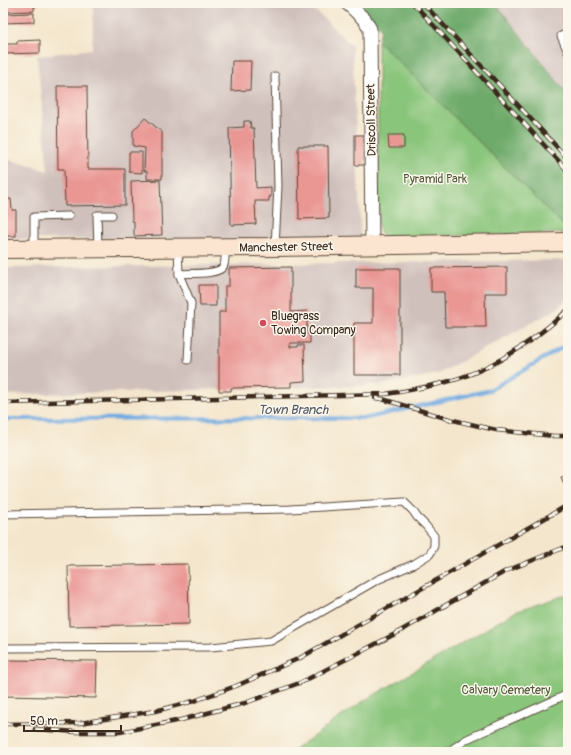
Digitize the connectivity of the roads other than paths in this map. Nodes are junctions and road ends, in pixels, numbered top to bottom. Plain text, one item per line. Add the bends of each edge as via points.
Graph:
1 (347, 3) edge
2 (568, 33) edge
3 (568, 52) edge
4 (275, 76) dead end
5 (112, 215) dead end
6 (69, 216) dead end
7 (568, 242) edge
8 (372, 246) junction
9 (178, 248) junction
10 (225, 248) junction
11 (275, 248) junction
12 (3, 249) edge
13 (34, 249) junction
14 (98, 249) junction
15 (179, 274) junction
16 (188, 360) dead end
17 (3, 514) edge
18 (3, 648) edge
19 (568, 694) edge
20 (448, 752) edge

1 - 8 street, Driscoll Street via 365,20 370,29
2 - 3 lane via 560,36
4 - 11 lane via 278,186
5 - 14 lane via 97,215
6 - 13 lane via 34,217
7 - 8 main road, Manchester Street
8 - 11 main road, Manchester Street
9 - 10 main road, Manchester Street
9 - 14 main road, Manchester Street
9 - 15 lane
10 - 11 main road, Manchester Street
10 - 15 lane via 224,263 217,272
12 - 13 main road, Manchester Street
13 - 14 main road, Manchester Street
15 - 16 lane via 191,303
17 - 18 lane via 290,509 404,502 434,536 434,546 430,554 414,564 377,580 271,641 211,648
19 - 20 lane via 467,739

